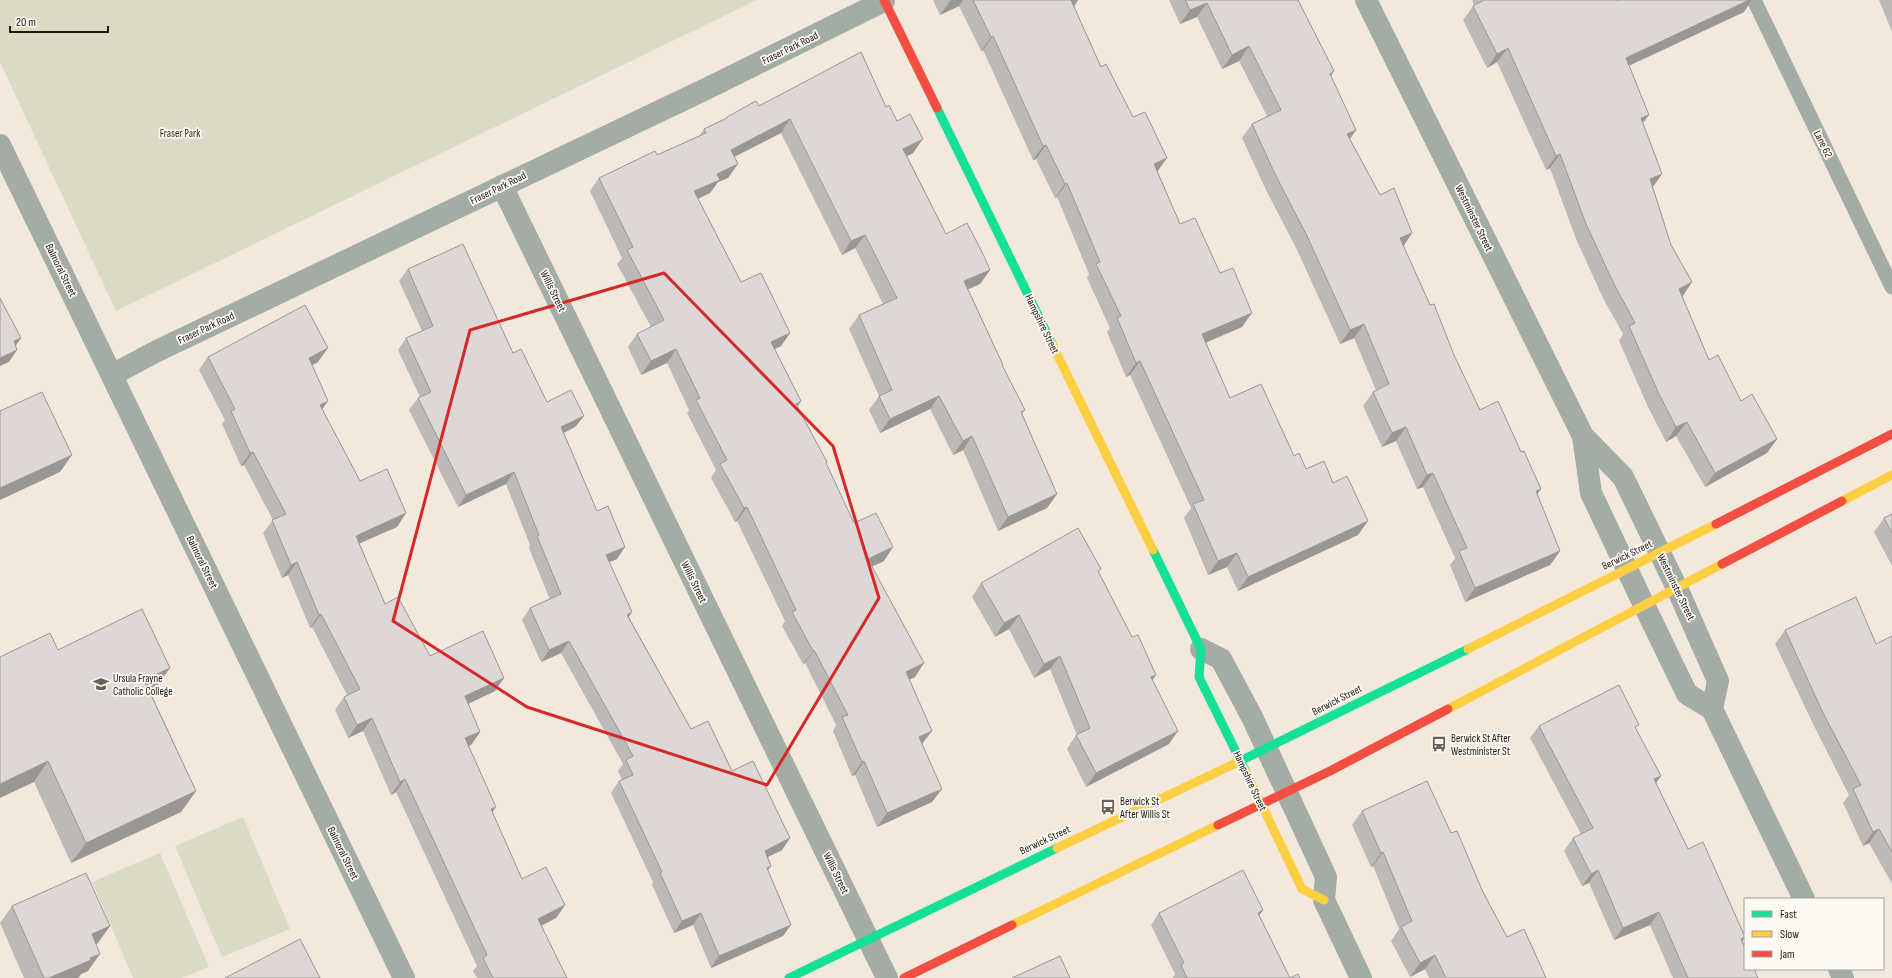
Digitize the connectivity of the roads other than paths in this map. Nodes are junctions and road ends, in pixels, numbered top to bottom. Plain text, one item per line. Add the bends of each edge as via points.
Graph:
1 (884, 0) edge
2 (1366, 0) edge
3 (1754, 0) edge
4 (0, 146) edge
5 (502, 186) junction
6 (1892, 288) edge
7 (112, 375) junction
8 (1892, 434) edge
9 (1583, 436) junction
10 (1892, 475) edge
11 (1660, 553) junction
12 (1627, 569) junction
13 (1677, 588) junction
14 (1644, 605) junction
15 (1201, 649) junction
16 (1712, 709) junction
17 (1267, 747) junction
18 (1240, 760) junction
19 (1286, 792) junction
20 (1261, 805) junction
21 (1804, 898) edge
22 (1324, 900) junction
23 (868, 939) junction
24 (404, 978) edge
25 (789, 978) edge
26 (887, 978) edge
27 (904, 978) edge
28 (1361, 978) edge

1 - 5 street, Fraser Park Road via 708,88
1 - 15 main road, Hampshire Street
2 - 9 street, Westminster Street
3 - 6 lane, Lane 62
4 - 7 street, Balmoral Street
5 - 7 street, Fraser Park Road
5 - 23 street, Willis Street
7 - 24 street, Balmoral Street
8 - 11 main road, Berwick Street
9 - 11 street, Westminster Street via 1623,478
9 - 12 street, Westminster Street via 1591,493
10 - 13 main road
11 - 12 main road, Berwick Street
11 - 13 street, Westminster Street
12 - 14 street, Westminster Street
12 - 17 main road, Berwick Street
13 - 14 main road
13 - 16 street, Westminster Street via 1718,680
14 - 16 street, Westminster Street via 1687,694
14 - 19 main road
15 - 17 street via 1221,660
15 - 18 main road, Hampshire Street via 1199,677
16 - 21 street
17 - 18 main road, Berwick Street
17 - 19 street
18 - 20 main road, Hampshire Street
18 - 23 main road, Berwick Street
19 - 20 main road
19 - 22 street via 1326,877
20 - 22 main road, Hampshire Street via 1302,889
20 - 27 main road
22 - 28 street
23 - 25 main road, Berwick Street
23 - 26 street, Willis Street

